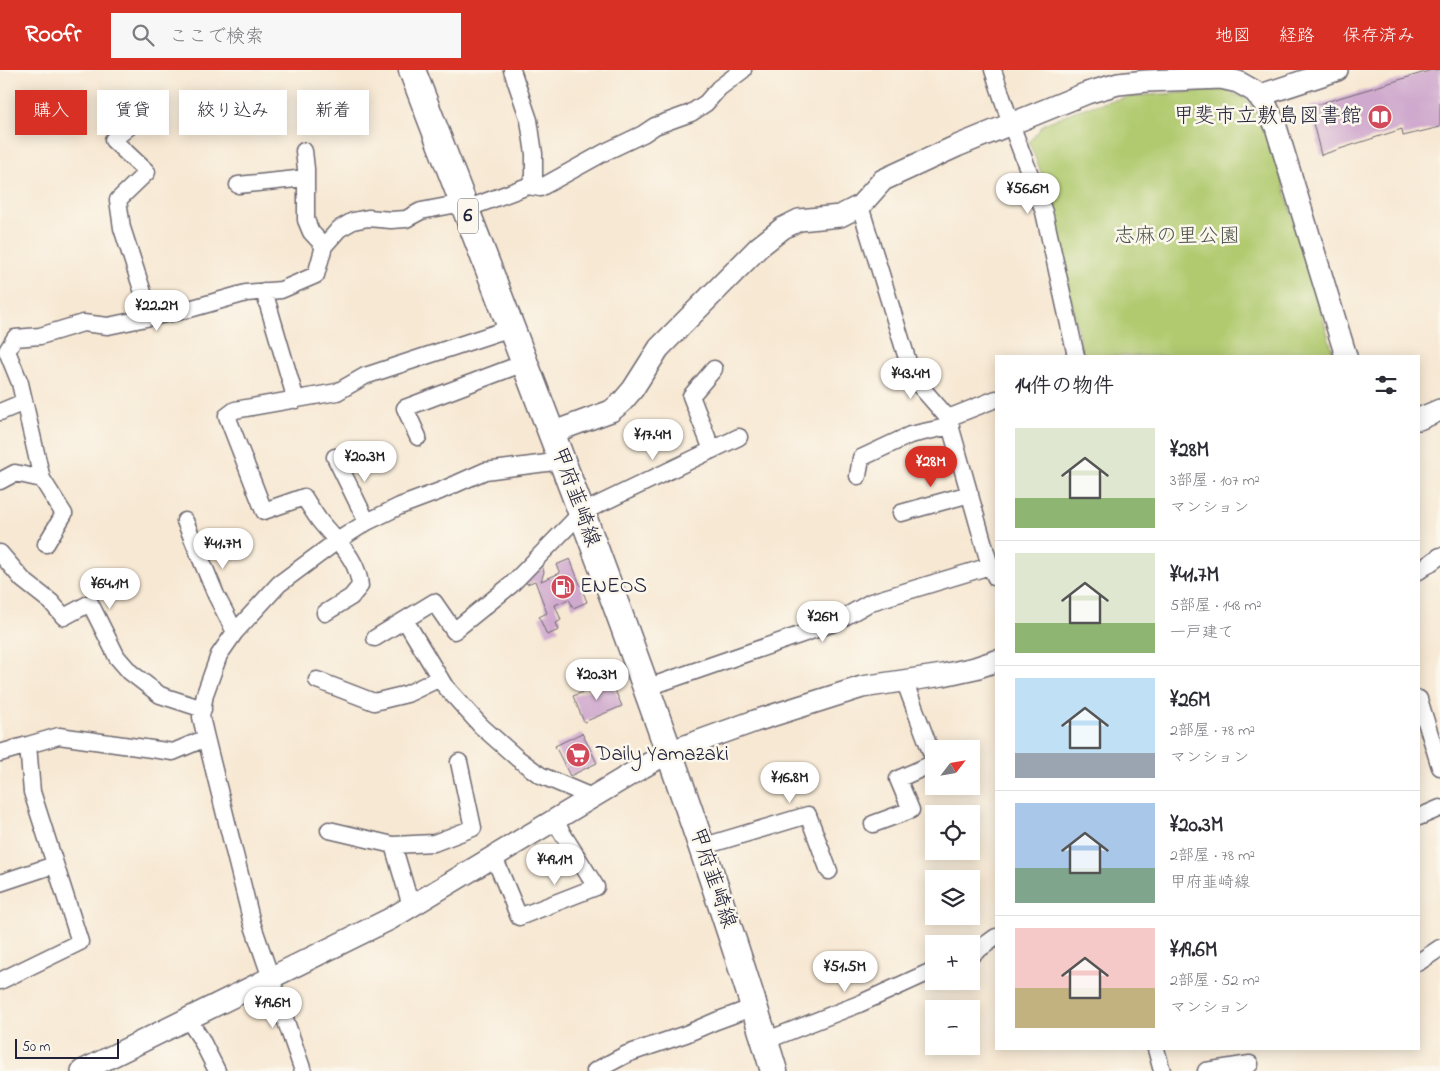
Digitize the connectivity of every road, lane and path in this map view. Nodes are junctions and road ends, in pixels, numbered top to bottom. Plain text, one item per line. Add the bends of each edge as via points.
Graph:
1 (412, 70) edge
2 (512, 70) edge
3 (743, 70) edge
4 (993, 70) edge
5 (1337, 70) edge
6 (1258, 96) junction
7 (1011, 124) junction
8 (119, 135) edge
9 (304, 151) dead end
10 (306, 178) junction
11 (238, 185) dead end
12 (528, 186) junction
13 (464, 206) junction
14 (860, 206) junction
15 (324, 246) junction
16 (264, 291) junction
17 (151, 317) junction
18 (510, 328) junction
19 (1076, 355) edge
20 (1346, 355) edge
21 (524, 363) junction
22 (714, 368) dead end
23 (296, 400) junction
24 (995, 400) edge
25 (24, 402) junction
26 (1440, 410) edge
27 (0, 412) edge
28 (1420, 419) edge
29 (950, 422) junction
30 (551, 433) junction
31 (418, 437) dead end
32 (738, 437) dead end
33 (712, 450) junction
34 (335, 457) dead end
35 (562, 461) junction
36 (858, 476) dead end
37 (42, 479) junction
38 (0, 481) edge
39 (970, 494) junction
40 (581, 513) junction
41 (901, 513) dead end
42 (185, 521) dead end
43 (367, 522) junction
44 (337, 541) junction
45 (46, 544) dead end
46 (0, 553) edge
47 (1440, 556) edge
48 (1420, 570) edge
49 (993, 572) edge
50 (325, 613) dead end
51 (405, 620) junction
52 (235, 632) junction
53 (375, 638) dead end
54 (995, 661) edge
55 (440, 678) junction
56 (316, 680) dead end
57 (904, 680) junction
58 (646, 688) junction
59 (1420, 701) edge
60 (203, 709) junction
61 (1434, 723) edge
62 (206, 738) junction
63 (926, 740) edge
64 (28, 745) junction
65 (669, 752) junction
66 (0, 753) edge
67 (459, 762) dead end
68 (925, 766) edge
69 (1440, 767) edge
70 (592, 797) junction
71 (1440, 808) edge
72 (1420, 817) edge
73 (554, 820) junction
74 (873, 824) dead end
75 (329, 830) dead end
76 (393, 845) junction
77 (702, 847) junction
78 (494, 857) junction
79 (54, 865) junction
80 (829, 871) dead end
81 (0, 883) edge
82 (411, 906) junction
83 (995, 938) edge
84 (1440, 948) edge
85 (980, 949) edge
86 (1420, 961) edge
87 (925, 974) edge
88 (272, 978) junction
89 (0, 981) edge
90 (754, 1007) junction
91 (188, 1019) junction
92 (765, 1041) junction
93 (1156, 1050) edge
94 (1250, 1061) edge
95 (82, 1071) edge
96 (217, 1071) edge
97 (303, 1071) edge
98 (595, 1071) edge
99 (774, 1071) edge
100 (1162, 1071) edge
101 (1206, 1071) edge

1 - 13 main road, 甲府韮崎線 / 6
2 - 12 street via 529,120 534,154 534,178
3 - 12 street via 691,113 655,126 540,188
4 - 7 street
5 - 6 street
6 - 7 street via 1238,82 1221,78 1118,84
6 - 20 street via 1276,127
7 - 14 street via 883,180
7 - 19 street via 1044,212
8 - 17 street via 113,140 147,172 118,200 122,228
9 - 10 street
10 - 11 street
10 - 15 street via 306,220 311,232
12 - 13 street
13 - 15 street via 421,211 406,219 353,221 338,229
13 - 18 main road, 甲府韮崎線 / 6
14 - 29 street via 912,378
14 - 30 street via 840,216 800,220 783,228 758,247 659,348 622,402 611,411
15 - 16 street via 316,275 281,290
16 - 17 street
16 - 23 street
17 - 25 street via 108,326 82,323 40,336 15,338 7,351
18 - 21 main road, 甲府韮崎線 / 6
18 - 23 street via 365,376 337,392
21 - 30 main road, 甲府韮崎線 / 6
21 - 31 street via 405,408
22 - 33 street via 691,396
23 - 44 street via 236,410 227,416 264,511 304,497
24 - 29 street
25 - 27 street
25 - 37 street
26 - 28 street
29 - 36 street via 910,435 861,458
29 - 39 street
30 - 35 main road, 甲府韮崎線 / 6
32 - 33 street
33 - 40 street
34 - 43 street
35 - 40 main road, 甲府韮崎線 / 6
35 - 43 street via 484,472
37 - 38 street via 14,473
37 - 45 street via 64,514
39 - 41 street
39 - 49 street
40 - 51 street via 511,586 454,631 434,602
40 - 58 main road, 甲府韮崎線 / 6
42 - 52 street
43 - 44 street
44 - 50 street via 352,558 360,586 351,597
44 - 52 street via 279,584
46 - 60 street via 23,580 64,617 90,603 117,657 130,672 160,695
47 - 48 street
49 - 58 street via 871,602 834,623
51 - 53 street
51 - 55 street
52 - 60 street via 219,655
54 - 57 street via 975,668
55 - 56 street via 407,694 374,702
55 - 70 street via 481,726 517,758 540,775
57 - 63 street
57 - 65 street via 862,687
58 - 65 main road, 甲府韮崎線 / 6
59 - 61 street
60 - 62 street via 201,717
61 - 69 street
62 - 64 street via 173,752 60,736
62 - 88 street via 252,923
64 - 66 street
64 - 79 street via 32,792
65 - 70 street
65 - 77 main road, 甲府韮崎線 / 6
67 - 76 street via 473,828 434,844
68 - 74 street via 898,779 911,810
70 - 73 street
71 - 72 street
73 - 78 street
73 - 78 street via 596,887 519,917
75 - 76 street
76 - 82 street
77 - 80 street via 808,815
77 - 90 main road, 甲府韮崎線 / 6
78 - 82 street
79 - 81 street
79 - 89 street via 80,942
82 - 88 street
83 - 85 street
84 - 86 street
87 - 92 street
88 - 91 street
88 - 97 street
90 - 92 main road, 甲府韮崎線 / 6
90 - 98 street via 627,1054
91 - 95 street
91 - 96 street
92 - 99 main road, 甲府韮崎線 / 6
93 - 100 street
94 - 101 street

